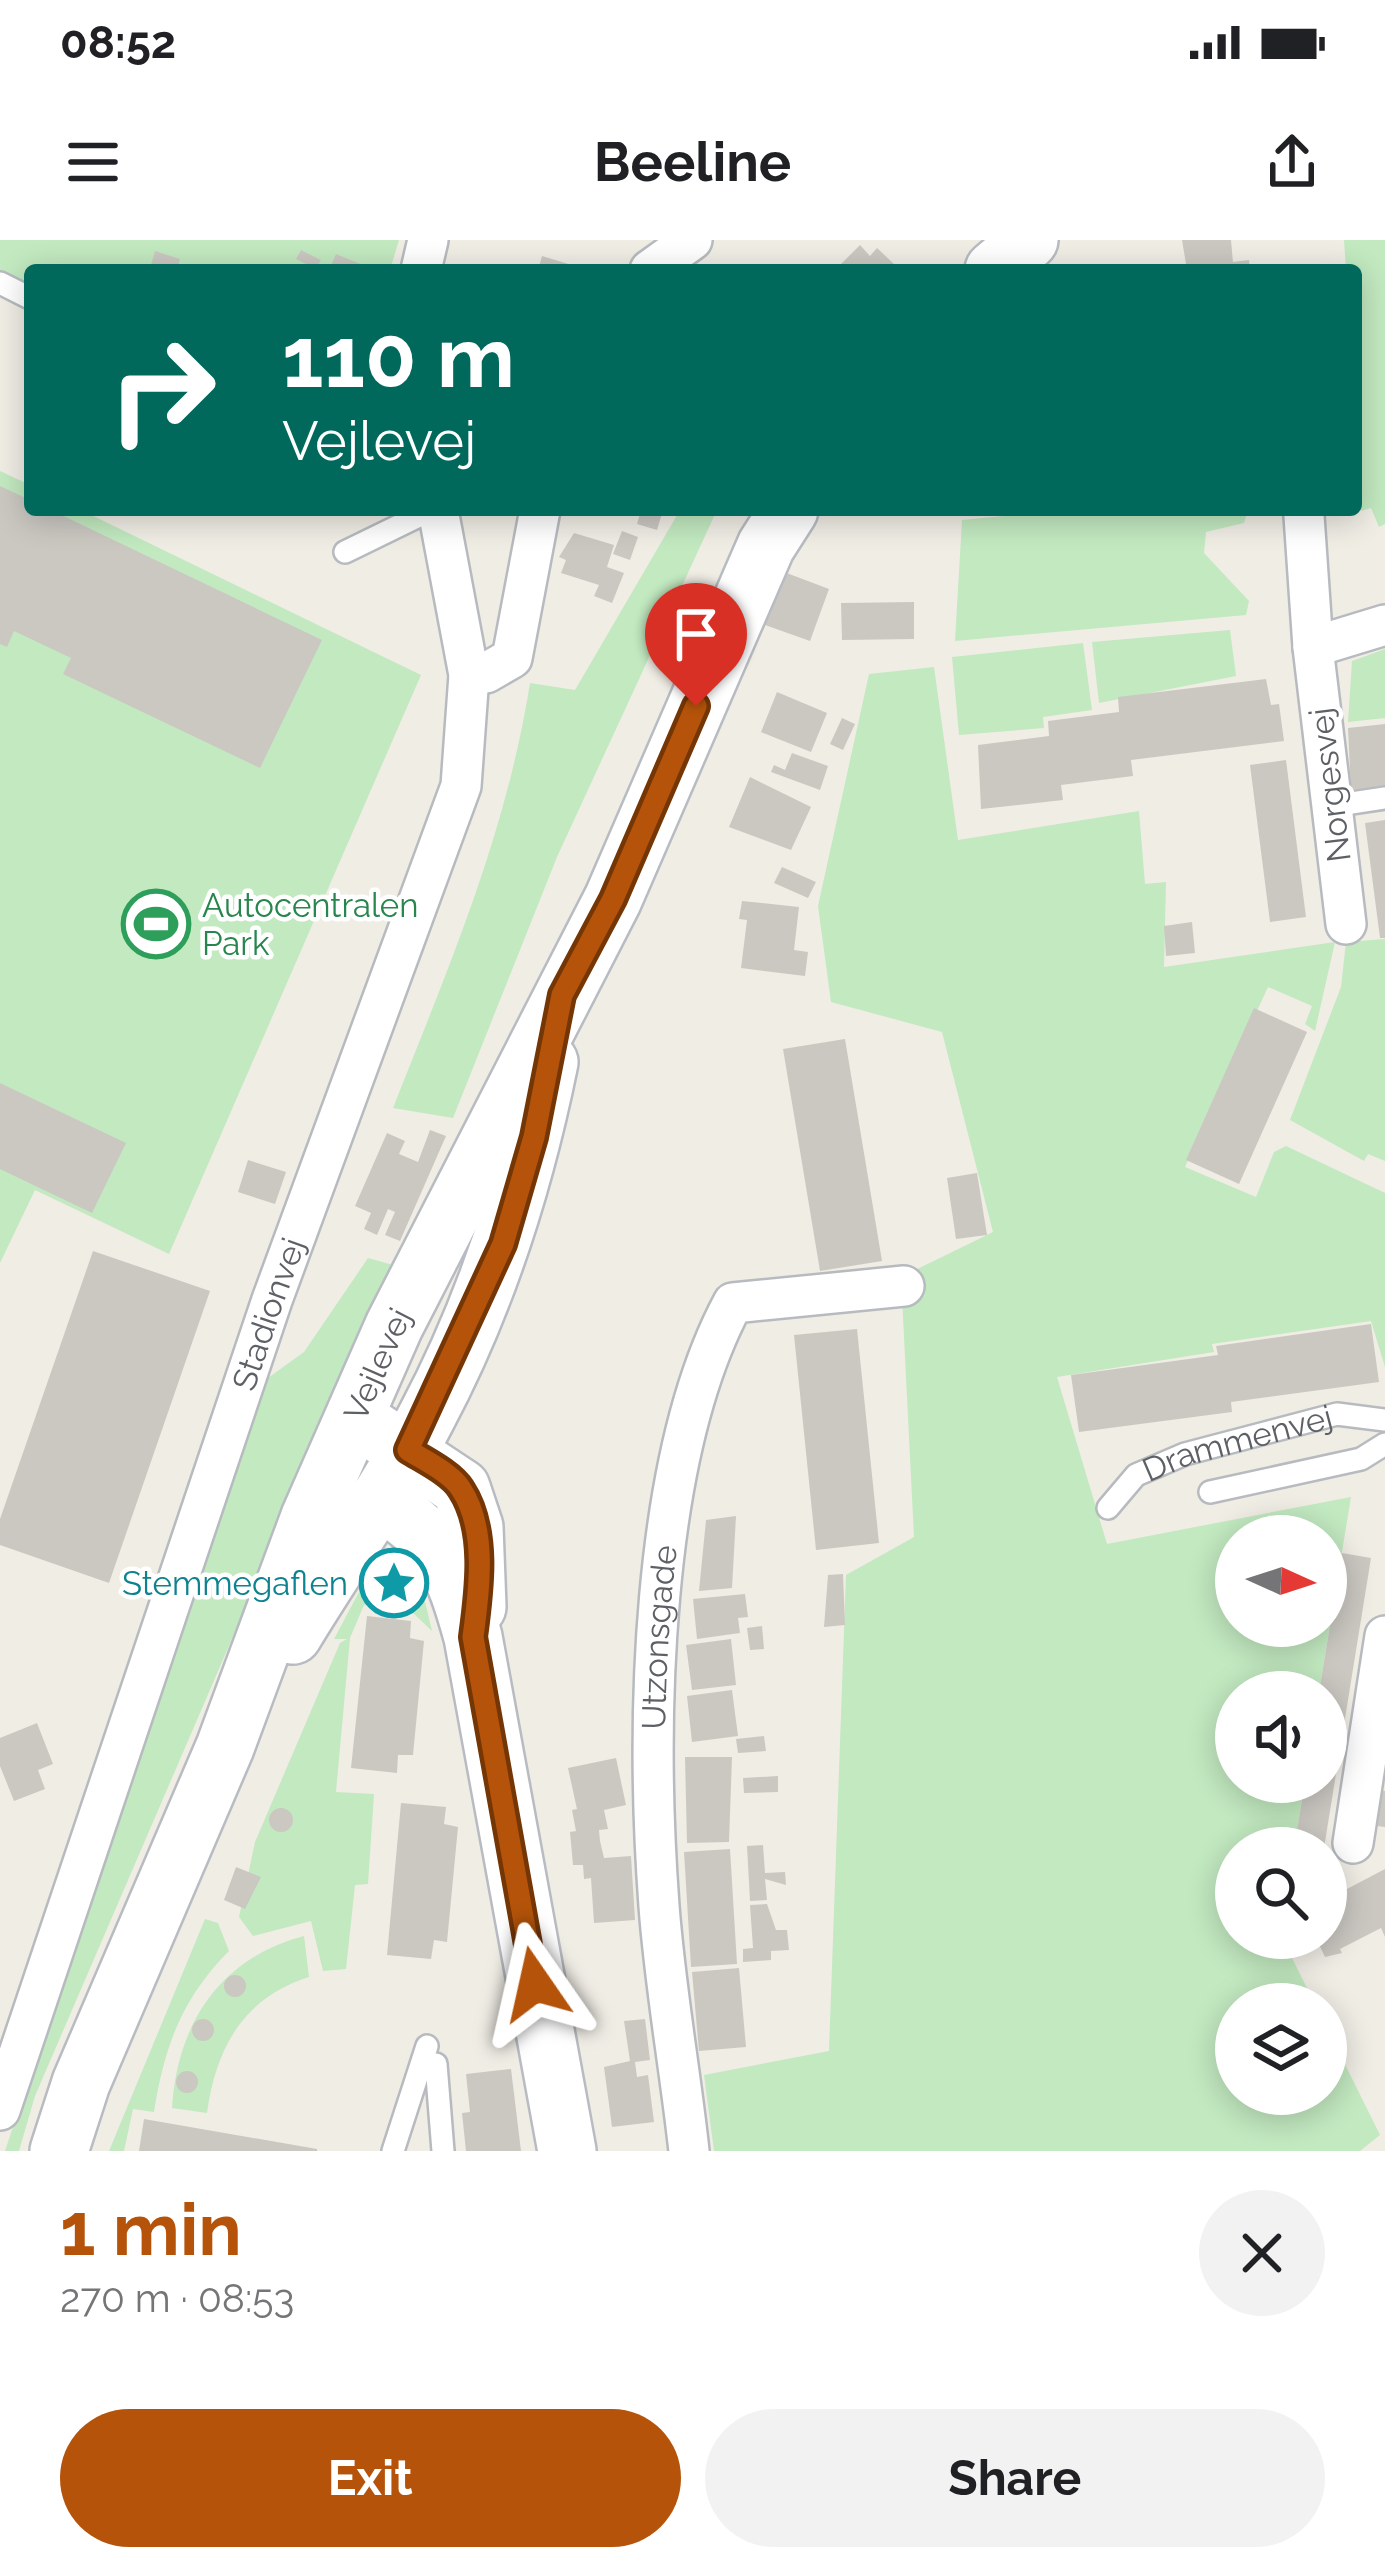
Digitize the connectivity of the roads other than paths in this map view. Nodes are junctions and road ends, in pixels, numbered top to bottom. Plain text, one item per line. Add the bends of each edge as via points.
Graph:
1 (692, 240) edge
2 (1029, 240) edge
3 (658, 264) edge
4 (1001, 264) edge
5 (421, 516) edge
6 (435, 516) edge
7 (539, 516) edge
8 (785, 516) edge
9 (1304, 516) dead end
10 (345, 552) dead end
11 (1385, 625) edge
12 (1313, 646) junction
13 (469, 675) junction
14 (1385, 798) edge
15 (1332, 806) junction
16 (1346, 924) dead end
17 (562, 995) junction
18 (904, 1286) dead end
19 (1385, 1420) edge
20 (381, 1434) junction
21 (1385, 1444) edge
22 (1210, 1492) dead end
23 (380, 1499) junction
24 (1108, 1508) dead end
25 (1385, 1636) edge
26 (473, 1637) junction
27 (1378, 1727) edge
28 (226, 1747) junction
29 (1353, 1843) dead end
30 (0, 2110) edge
31 (59, 2151) edge
32 (393, 2151) edge
33 (443, 2151) edge
34 (567, 2151) edge
35 (689, 2151) edge

1 - 3 street
2 - 4 main road
5 - 10 lane, Stadionvej
6 - 13 street, Stadionvej
7 - 13 street via 512,658
8 - 17 main road, Vejlevej
9 - 12 street, Norgesvej
11 - 12 street
12 - 15 street, Norgesvej
13 - 30 street, Stadionvej via 467,752 448,831 272,1300
14 - 15 lane
15 - 16 street, Norgesvej
17 - 20 main road, Vejlevej via 394,1325
17 - 20 main road, Vejlevej via 503,1244
18 - 35 street, Utzonsgade via 733,1303 709,1348 681,1449 658,1653 657,1762 659,1904
19 - 24 lane, Drammenvej via 1337,1414 1185,1454 1136,1475
20 - 23 main road, Vejlevej
20 - 26 main road via 461,1488 480,1580
20 - 28 main road, Vejlevej via 310,1517
21 - 22 lane, Drammenvej via 1361,1460
23 - 26 main road via 425,1530 453,1567
23 - 28 main road, Vejlevej
25 - 27 street
26 - 34 main road
27 - 29 street
28 - 31 main road, Vejlevej
32 - 33 lane via 431,2055

